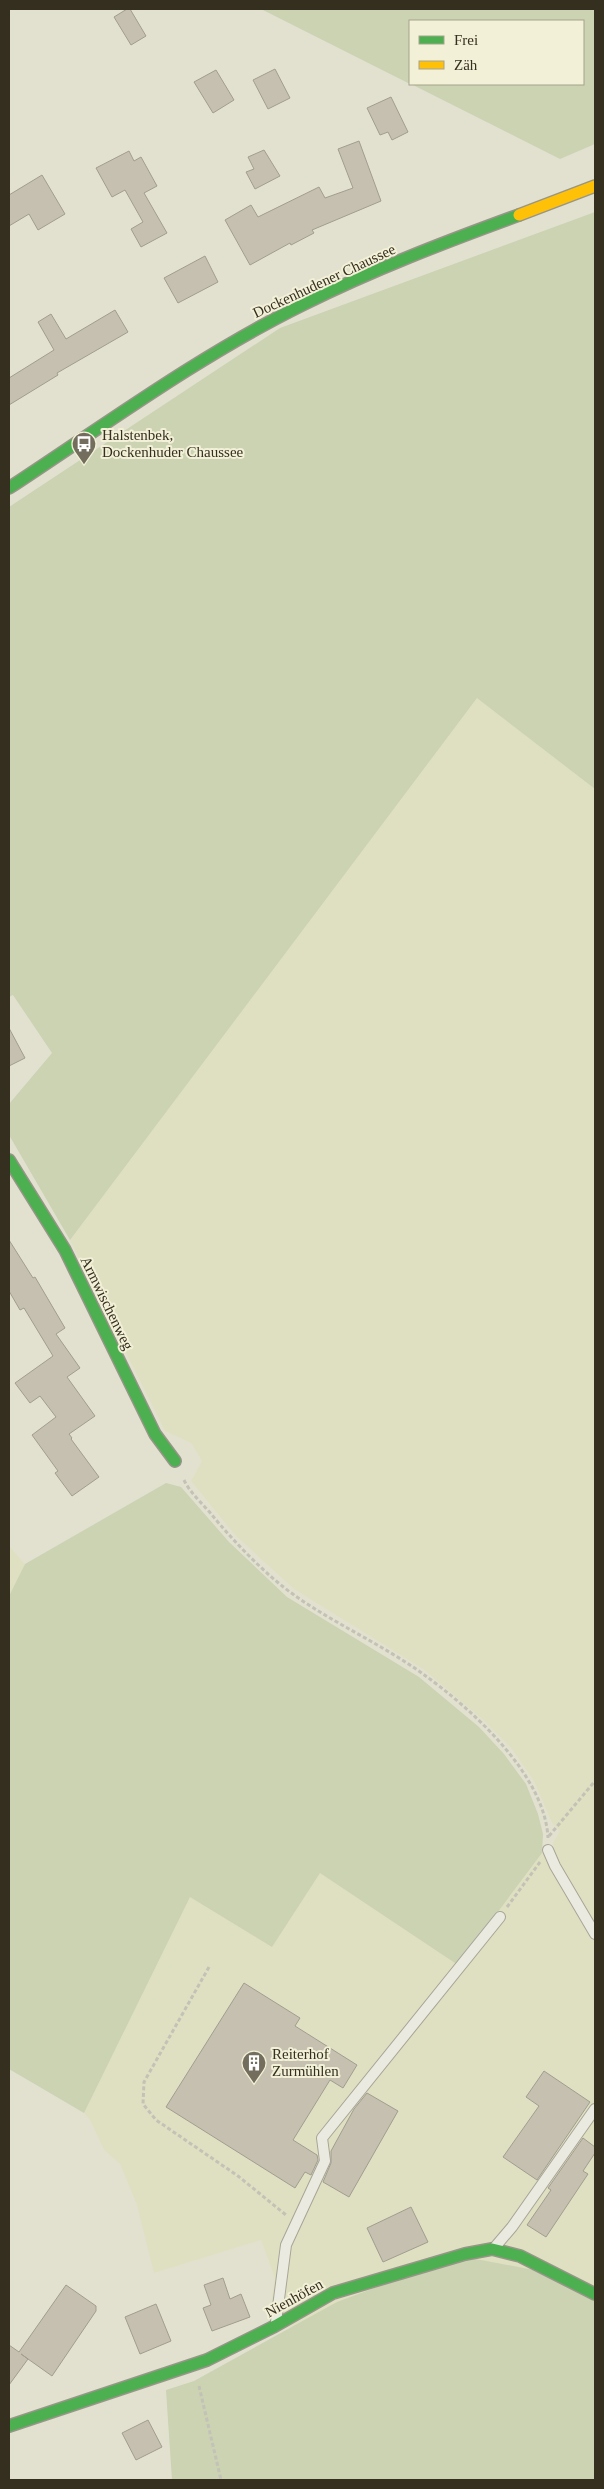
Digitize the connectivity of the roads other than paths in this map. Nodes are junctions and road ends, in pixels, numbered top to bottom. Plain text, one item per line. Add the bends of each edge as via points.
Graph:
1 (595, 186) edge
2 (9, 488) edge
3 (9, 1160) edge
4 (175, 1461) road end
5 (548, 1850) road end
6 (500, 1917) road end
7 (595, 1934) edge
8 (595, 2109) edge
9 (492, 2249) junction
10 (595, 2294) edge
11 (275, 2326) junction
12 (9, 2426) edge

1 - 2 street, Dockenhudener Chaussee via 404,259 301,305 222,350
3 - 4 street, Armwischenweg via 64,1250 155,1434
5 - 7 lane
6 - 11 lane via 322,2138 325,2160 286,2245
8 - 9 lane via 512,2227
9 - 10 street, Nienhöfen via 520,2256
9 - 11 street, Nienhöfen via 333,2293
11 - 12 street, Nienhöfen via 207,2360

